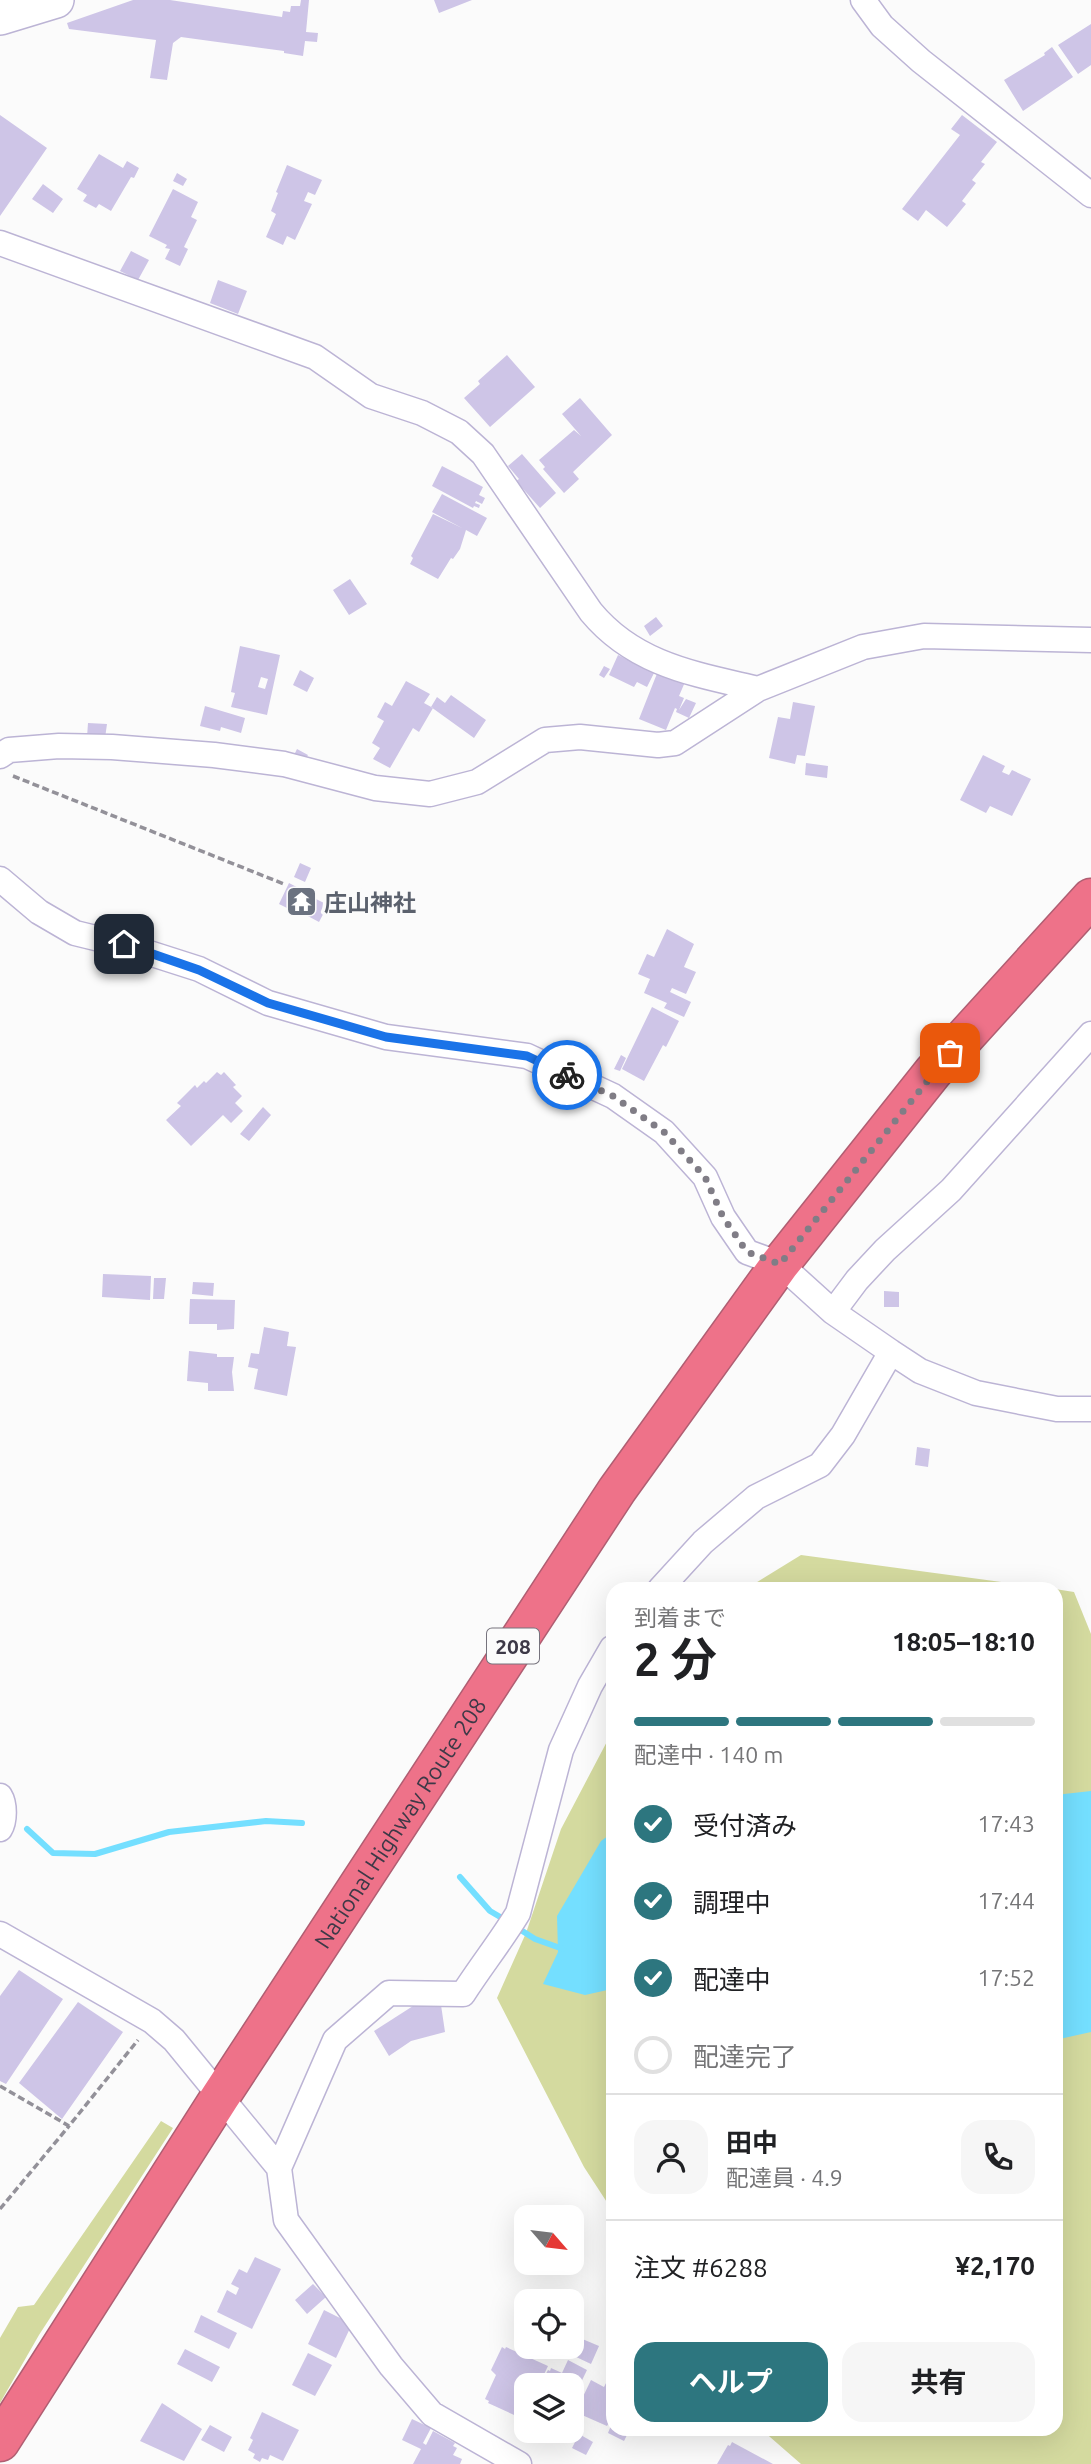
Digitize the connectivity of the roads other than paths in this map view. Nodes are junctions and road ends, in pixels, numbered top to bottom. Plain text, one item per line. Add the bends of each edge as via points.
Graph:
1 (56, 0) edge
2 (863, 0) edge
3 (0, 18) edge
4 (1091, 195) edge
5 (0, 243) edge
6 (1091, 640) edge
7 (758, 689) junction
8 (6, 766) edge
9 (0, 879) edge
10 (1091, 898) edge
11 (1091, 1034) edge
12 (780, 1264) junction
13 (833, 1312) junction
14 (891, 1352) junction
15 (1091, 1409) edge
16 (666, 1582) edge
17 (606, 1658) edge
18 (0, 1796) edge
19 (0, 1829) edge
20 (0, 1934) edge
21 (220, 2098) junction
22 (279, 2168) junction
23 (0, 2442) edge
24 (519, 2464) edge

1 - 3 main road
2 - 4 street via 882,26 921,61
5 - 7 street via 314,357 371,396 422,413 459,432 483,454 607,631 639,653 681,671
6 - 7 street via 924,636 863,647
7 - 8 street via 675,743 580,737 545,740 477,782 430,794 375,788 284,764 112,747 9,750
9 - 12 street via 39,912 75,933 199,970 268,1003 386,1037 527,1056 613,1096 664,1132 705,1177 723,1217 747,1252
10 - 12 highway, National Highway Route 208 / 208 via 933,1072
11 - 13 street via 951,1190 876,1260
12 - 13 street
12 - 21 highway, National Highway Route 208 / 208 via 617,1490
13 - 14 street
14 - 15 street via 920,1371 976,1393 1057,1409
14 - 16 street via 843,1435 820,1465 756,1497 703,1542
17 - 22 street via 561,1750 518,1913 505,1936 463,1994 389,1993 335,2040
18 - 19 street via 4,1801
20 - 21 street via 152,2021 174,2040
21 - 22 street
21 - 23 highway, National Highway Route 208 / 208
22 - 24 street via 286,2220 391,2366 432,2414

